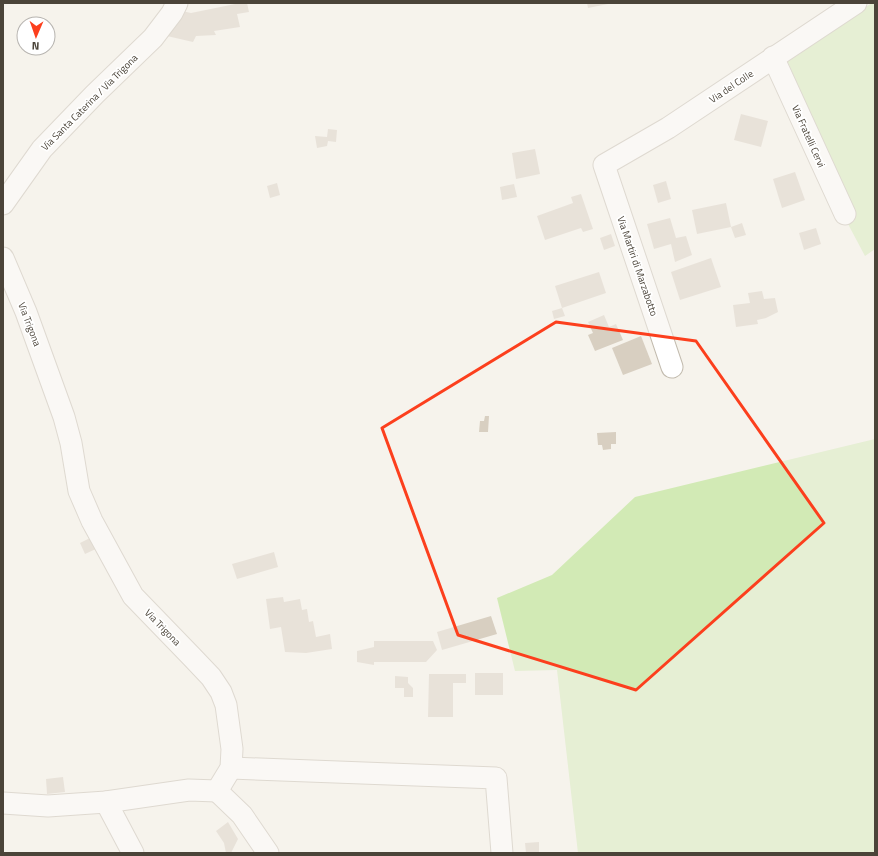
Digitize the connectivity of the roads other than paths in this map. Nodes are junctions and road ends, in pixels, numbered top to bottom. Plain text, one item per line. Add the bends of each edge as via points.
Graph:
1 (177, 3) edge
2 (856, 3) edge
3 (774, 57) junction
4 (604, 166) joint
5 (3, 204) edge
6 (845, 214) dead end
7 (3, 258) edge
8 (672, 366) dead end
9 (231, 768) junction
10 (217, 791) junction
11 (106, 802) junction
12 (3, 803) edge
13 (133, 853) edge
14 (268, 853) edge
15 (502, 853) edge

1 - 5 street, Via Santa Caterina / Via Trigona via 153,38 42,149
2 - 3 street, Via del Colle
3 - 4 street, Via del Colle via 668,128
3 - 6 street, Via Fratelli Cervi
4 - 8 street, Via Martiri di Marzabotto
7 - 9 street, Via Trigona via 26,312 64,417 79,491 89,515 133,596 211,677 221,692 226,705 232,749
9 - 10 street, Via Trigona
9 - 15 street via 496,778
10 - 11 street via 189,790
10 - 14 street via 242,815
11 - 12 street via 48,806
11 - 13 street

